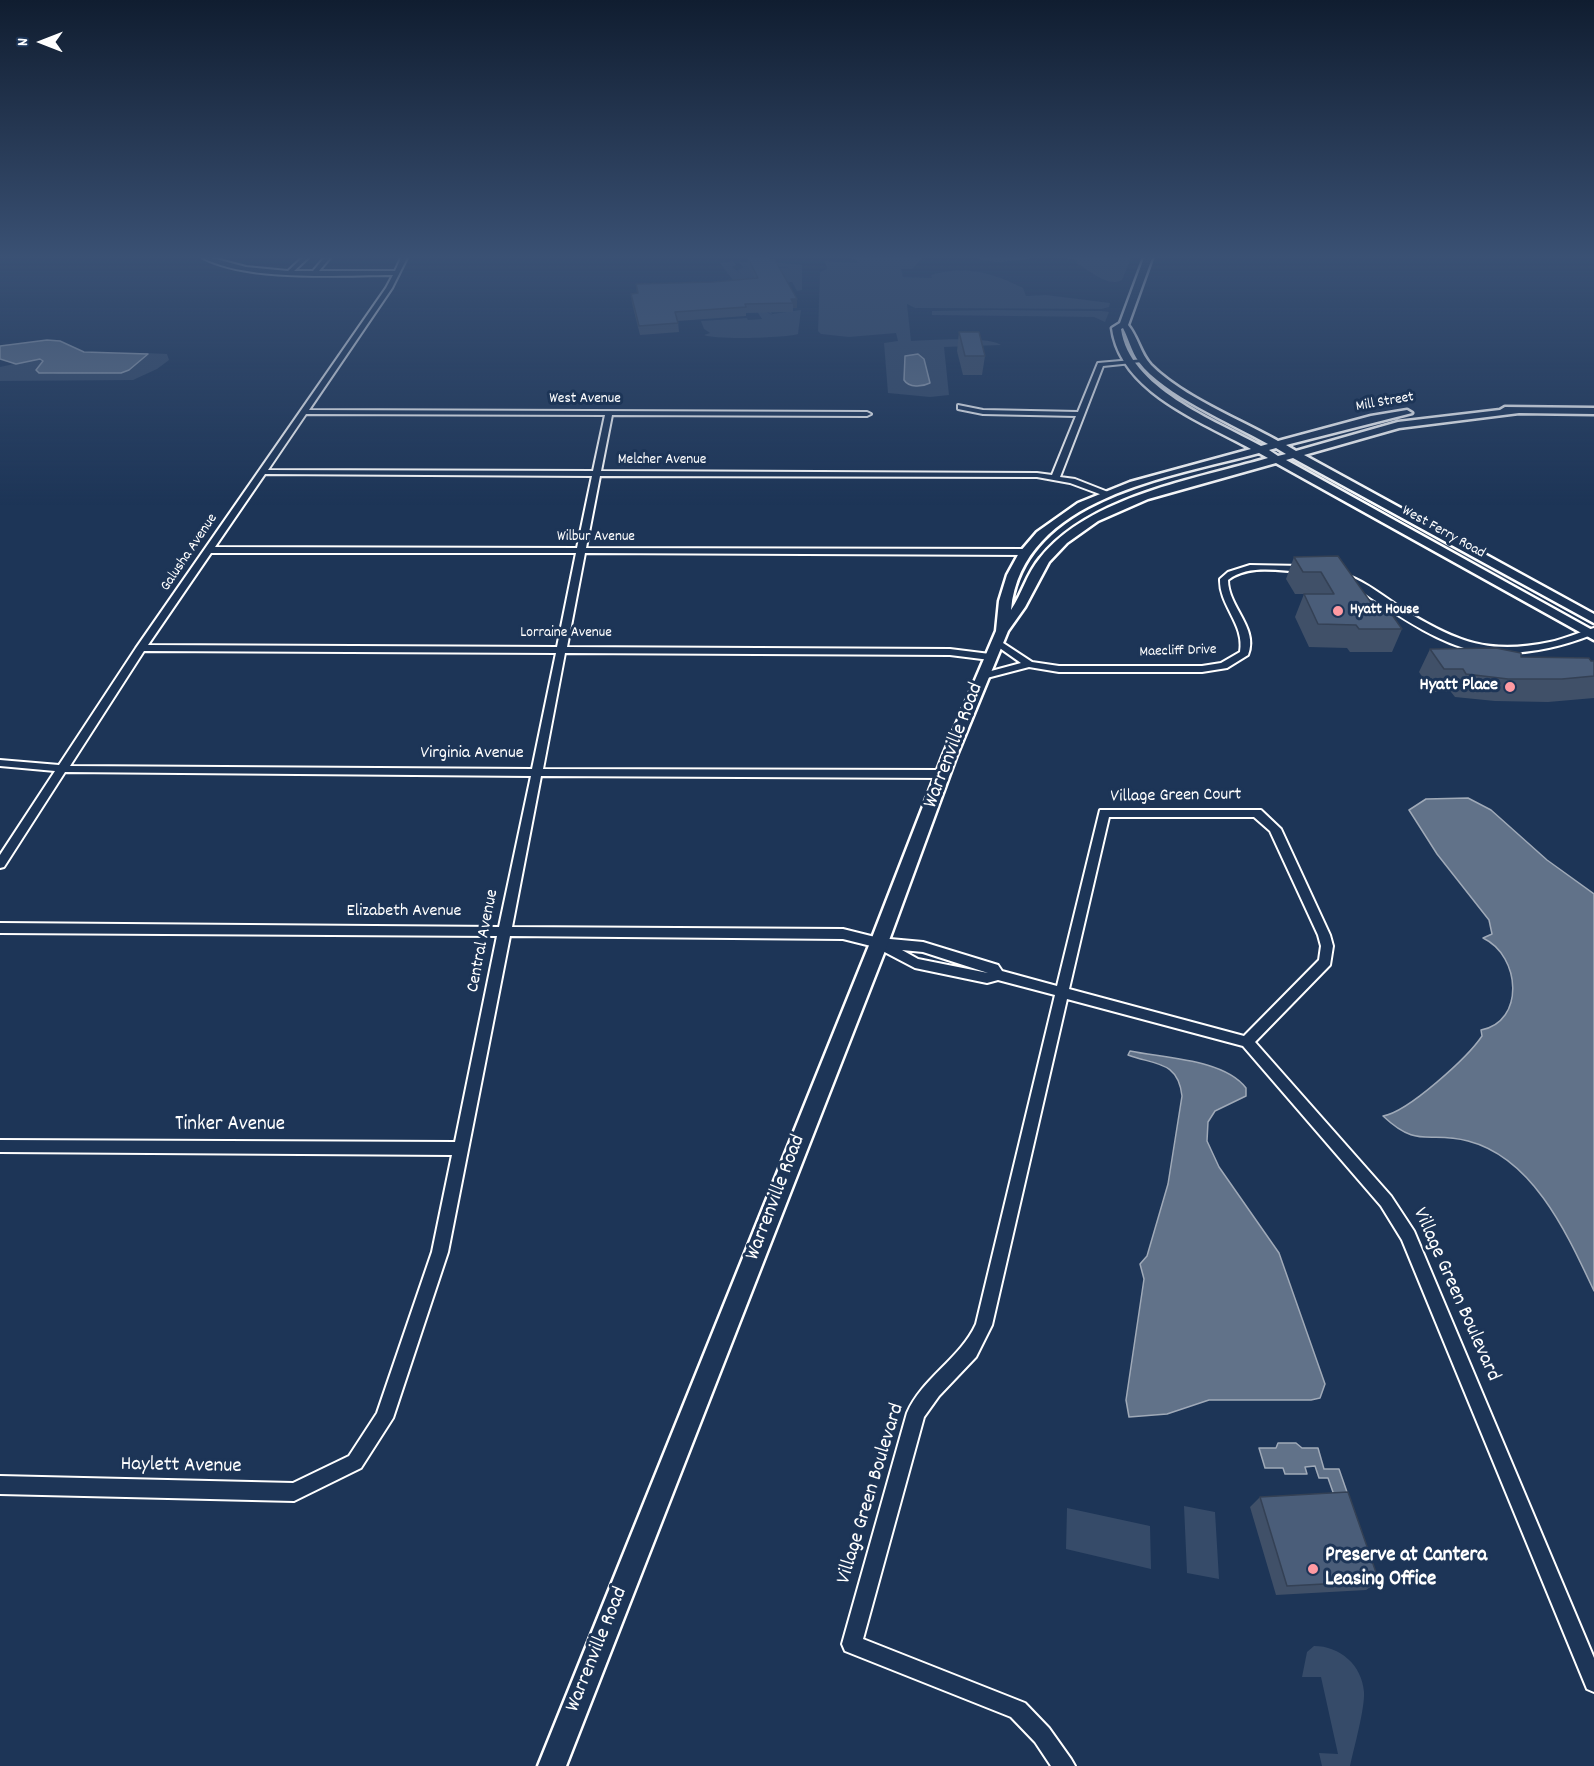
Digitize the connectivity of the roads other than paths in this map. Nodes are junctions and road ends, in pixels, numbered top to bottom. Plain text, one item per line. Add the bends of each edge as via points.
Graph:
1 (350, 340) edge
2 (1118, 340) edge
3 (1131, 340) edge
4 (1142, 360) junction
5 (1128, 362) junction
6 (961, 407) dead end
7 (1516, 411) junction
8 (1594, 411) edge
9 (302, 412) junction
10 (609, 413) junction
11 (867, 414) dead end
12 (1081, 414) junction
13 (1218, 426) junction
14 (1244, 427) junction
15 (1324, 432) junction
16 (1330, 444) junction
17 (1278, 445) junction
18 (1261, 450) junction
19 (1294, 454) junction
20 (1231, 458) junction
21 (1277, 459) junction
22 (261, 472) junction
23 (596, 474) junction
24 (1224, 474) junction
25 (1059, 477) junction
26 (1339, 478) junction
27 (1323, 485) junction
28 (1105, 494) junction
29 (1089, 503) junction
30 (1055, 548) junction
31 (208, 550) junction
32 (581, 552) junction
33 (1026, 552) junction
34 (984, 554) junction
35 (1017, 566) junction
36 (1311, 569) edge
37 (1337, 573) edge
38 (1594, 619) edge
39 (1592, 634) edge
40 (1000, 636) junction
41 (141, 648) junction
42 (561, 649) junction
43 (990, 657) junction
44 (1029, 664) junction
45 (983, 676) junction
46 (0, 763) edge
47 (61, 769) junction
48 (537, 772) junction
49 (943, 774) junction
50 (0, 864) edge
51 (0, 928) edge
52 (504, 932) junction
53 (879, 943) junction
54 (1061, 992) junction
55 (1247, 1042) junction
56 (0, 1146) edge
57 (460, 1149) junction
58 (355, 1462) joint
59 (0, 1485) edge
60 (1594, 1682) edge
61 (552, 1766) edge
62 (1064, 1766) edge

1 - 9 street, Galusha Avenue
2 - 5 main road
3 - 4 main road
4 - 5 street
4 - 14 main road via 1179,390
5 - 12 street via 1099,370
5 - 13 main road via 1166,396
6 - 12 street
7 - 8 main road, Mill Street
7 - 15 main road, Mill Street via 1485,408 1407,413
7 - 16 main road, Mill Street via 1413,422
9 - 10 street, West Avenue
9 - 22 street, Galusha Avenue
10 - 11 street, West Avenue
10 - 23 street, Central Avenue
12 - 25 street
13 - 18 main road
13 - 20 main road via 1231,442
14 - 15 main road via 1286,434
14 - 17 main road
15 - 17 main road, Mill Street
16 - 19 main road, Mill Street
16 - 26 main road via 1323,461
17 - 18 main road, Mill Street
17 - 19 main road, West Ferry Road
18 - 20 main road, Warrenville Road
18 - 21 main road
19 - 21 main road, Mill Street
19 - 26 main road, West Ferry Road
20 - 28 main road, Warrenville Road
21 - 24 main road, Warrenville Road
21 - 27 main road, West Ferry Road
22 - 23 street, Melcher Avenue
22 - 31 street, Galusha Avenue
23 - 25 street, Melcher Avenue
23 - 32 street, Central Avenue
24 - 27 main road via 1269,470
24 - 30 main road, Warrenville Road via 1128,502 1094,519
25 - 28 street, Melcher Avenue
25 - 29 street via 1080,490
26 - 38 main road, West Ferry Road
27 - 39 main road, West Ferry Road
28 - 29 main road, Warrenville Road
28 - 30 main road via 1102,503 1054,536
29 - 33 main road, Warrenville Road via 1049,526
30 - 40 main road, Warrenville Road
31 - 32 street, Wilbur Avenue
31 - 41 street, Galusha Avenue
32 - 34 street, Wilbur Avenue
32 - 42 street, Central Avenue
33 - 34 street, Wilbur Avenue
33 - 35 main road, Warrenville Road
34 - 35 street, Wilbur Avenue
35 - 40 main road, Warrenville Road via 1005,593
36 - 44 street, Maecliff Drive via 1244,569 1224,579 1225,591 1247,640 1245,653 1224,666 1059,669
37 - 39 street via 1446,636 1473,647 1549,646
40 - 43 main road, Warrenville Road
40 - 44 street, Maecliff Drive
41 - 42 street, Lorraine Avenue
41 - 47 street, Galusha Avenue
42 - 43 street, Lorraine Avenue via 950,651
42 - 48 street, Central Avenue
43 - 45 main road, Warrenville Road
44 - 45 street, Maecliff Drive
45 - 49 main road, Warrenville Road
46 - 47 street, Virginia Avenue
47 - 48 street, Virginia Avenue
47 - 50 street, Galusha Avenue
48 - 49 street, Virginia Avenue
48 - 52 street, Central Avenue
49 - 53 main road, Warrenville Road
51 - 52 street, Elizabeth Avenue
52 - 53 street, Elizabeth Avenue via 843,934
52 - 57 street, Central Avenue
53 - 54 street via 915,963 987,978 998,975
53 - 61 main road, Warrenville Road
54 - 55 street
54 - 55 street, Village Green Court via 1104,813 1257,813 1275,830 1328,946 1325,962
54 - 62 street, Village Green Boulevard via 984,1324 970,1353 928,1395 916,1413 852,1644 1018,1710
55 - 60 street, Village Green Boulevard via 1401,1222
56 - 57 street, Tinker Avenue
57 - 58 street, Central Avenue via 440,1252 384,1418
58 - 59 street, Haylett Avenue via 294,1492

